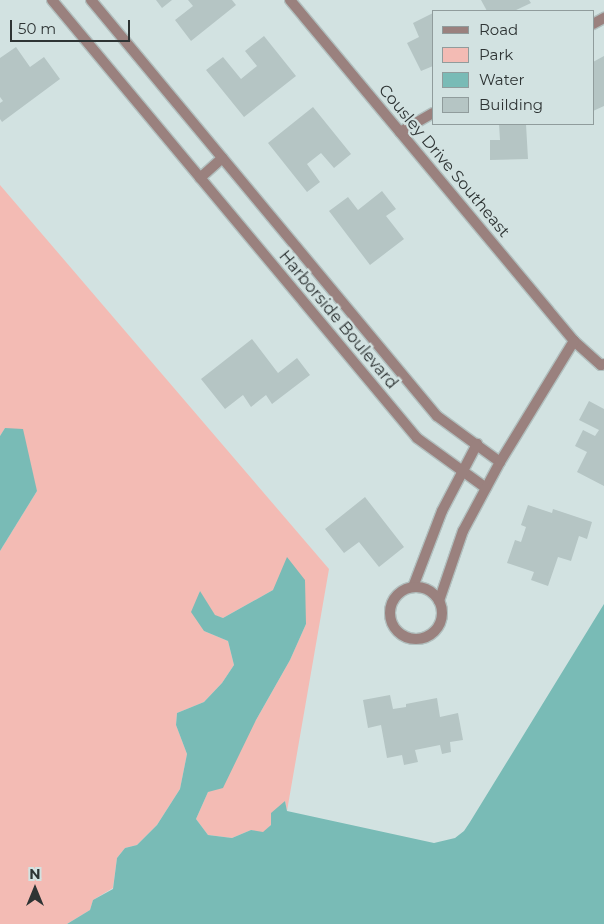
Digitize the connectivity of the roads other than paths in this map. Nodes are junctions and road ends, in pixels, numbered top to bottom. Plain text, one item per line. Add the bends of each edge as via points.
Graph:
1 (52, 0) edge
2 (90, 0) edge
3 (290, 0) edge
4 (432, 114) edge
5 (400, 132) junction
6 (222, 158) junction
7 (200, 178) junction
8 (574, 341) junction
9 (604, 364) edge
10 (477, 444) junction
11 (500, 462) junction
12 (463, 471) junction
13 (486, 488) junction
14 (413, 587) junction
15 (439, 601) junction

1 - 7 street, Harborside Boulevard
2 - 6 street, Harborside Boulevard
3 - 5 street, Cousley Drive Southeast
4 - 5 street
5 - 8 street, Cousley Drive Southeast
6 - 7 street
6 - 10 street, Harborside Boulevard via 437,416
7 - 12 street, Harborside Boulevard via 417,438
8 - 9 street, Cousley Drive Southeast via 601,365
8 - 11 street
10 - 11 street, Harborside Boulevard
10 - 12 street
11 - 13 street
12 - 13 street, Harborside Boulevard
12 - 14 street via 442,511
13 - 15 street via 463,530
14 - 15 street via 431,591
14 - 15 street via 400,592 392,606 392,621 402,634 417,638 432,633 442,620

